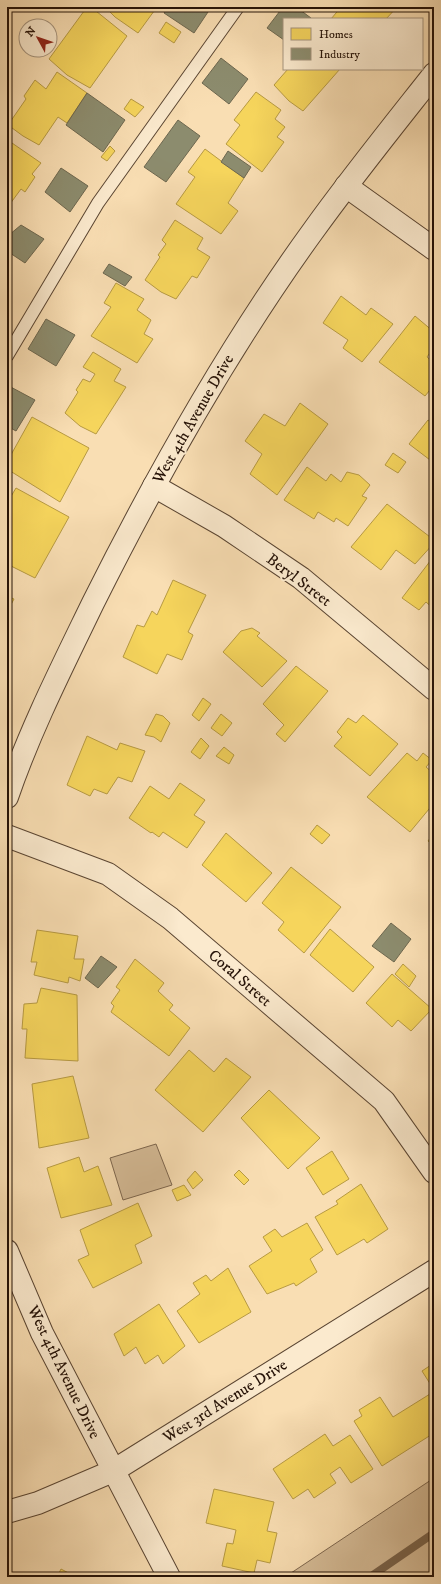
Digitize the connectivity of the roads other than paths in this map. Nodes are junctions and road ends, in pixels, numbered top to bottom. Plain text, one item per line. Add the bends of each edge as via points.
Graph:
1 (238, 7) edge
2 (434, 74) edge
3 (346, 186) junction
4 (434, 249) edge
5 (7, 356) edge
6 (154, 486) junction
7 (434, 689) edge
8 (7, 797) edge
9 (7, 836) edge
10 (434, 1172) edge
11 (7, 1251) edge
12 (434, 1271) edge
13 (113, 1470) junction
14 (7, 1512) edge
15 (169, 1577) edge

1 - 5 lane via 98,203
2 - 3 street, West 4th Avenue Drive
3 - 4 street
3 - 6 street, West 4th Avenue Drive via 311,233 244,334
6 - 7 street, Beryl Street via 224,526 301,578
6 - 8 street, West 4th Avenue Drive via 126,536 67,656 20,759
9 - 10 street, Coral Street via 108,874 170,918 384,1101
11 - 13 street, West 4th Avenue Drive via 42,1333
12 - 13 street, West 3rd Avenue Drive
13 - 14 street, West 3rd Avenue Drive via 38,1503
13 - 15 street, West 4th Avenue Drive

